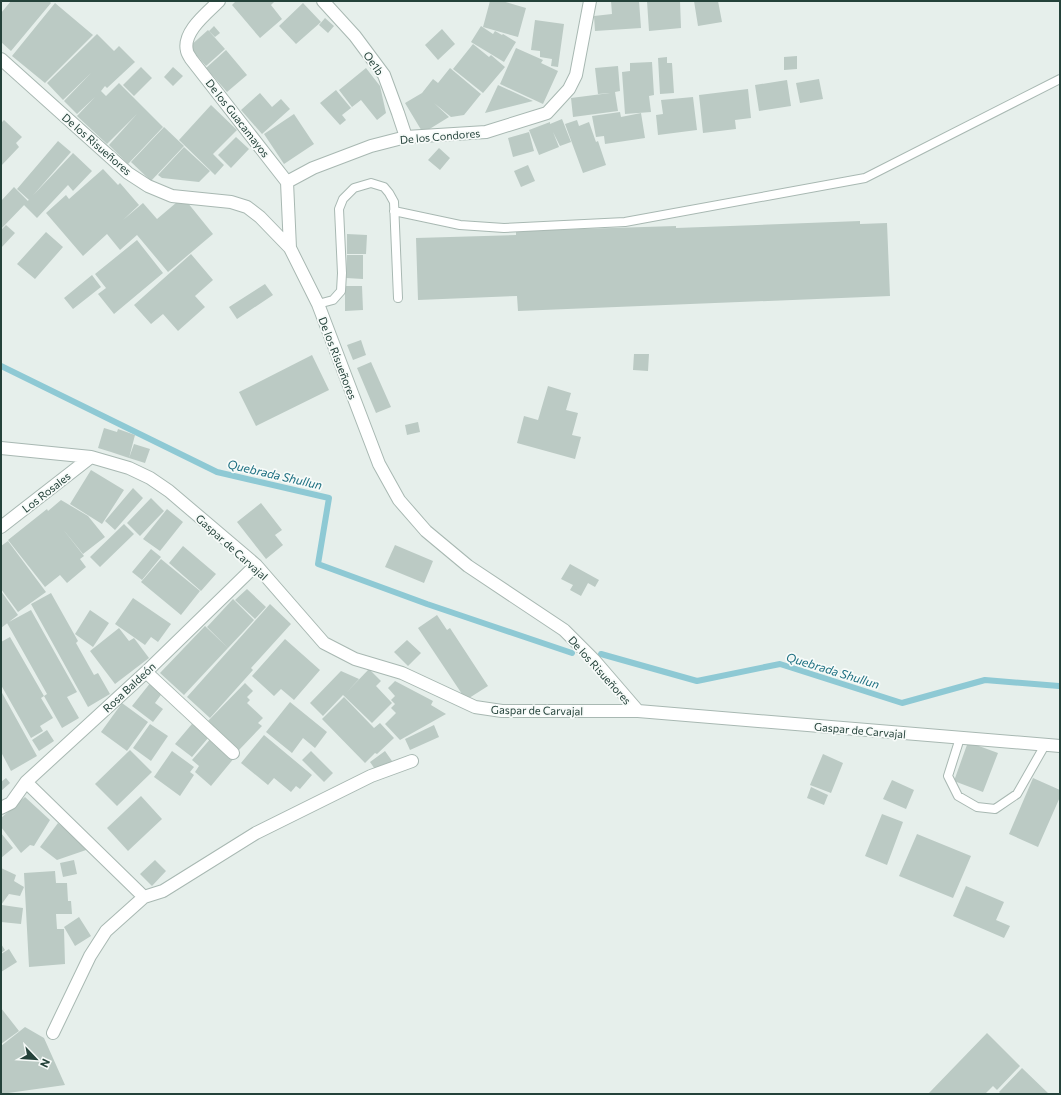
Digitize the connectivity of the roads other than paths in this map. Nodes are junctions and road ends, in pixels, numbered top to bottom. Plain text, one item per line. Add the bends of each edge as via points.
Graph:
1 (219, 1) edge
2 (323, 1) edge
3 (590, 1) edge
4 (1, 59) edge
5 (1060, 79) edge
6 (406, 137) junction
7 (287, 182) junction
8 (394, 211) junction
9 (290, 248) junction
10 (398, 298) dead end
11 (318, 304) junction
12 (1, 448) edge
13 (91, 457) junction
14 (1, 527) edge
15 (256, 565) junction
16 (146, 672) junction
17 (638, 711) junction
18 (960, 738) junction
19 (1045, 745) junction
20 (1060, 746) edge
21 (233, 753) dead end
22 (412, 761) dead end
23 (26, 782) junction
24 (1, 808) edge
25 (144, 897) junction
26 (53, 1033) dead end

1 - 7 street, De los Guacamayos via 193,26 186,40 186,51
2 - 6 street, Oe1b via 355,36 384,76
3 - 6 street, De los Condores via 576,75 569,89 547,112 486,132
4 - 9 street, De los Risueñores via 128,173 148,186 172,196 231,202 247,207
5 - 8 lane via 865,178 625,222 504,228 460,225
6 - 7 street, De los Condores via 371,146 313,168
7 - 9 street
8 - 10 lane
8 - 11 lane via 394,202 384,187 371,183 354,188 343,198 339,209 341,291 333,300
9 - 11 street, De los Risueñores
11 - 17 street, De los Risueñores via 379,464 399,500 426,530 468,566 564,630
12 - 13 street, Gaspar de Carvajal
13 - 14 street, Los Rosales
13 - 15 street, Gaspar de Carvajal via 128,468 150,478 169,491
15 - 16 street, Rosa Baldeón
15 - 17 street, Gaspar de Carvajal via 324,643 355,659 402,672 475,707 502,710
16 - 21 street
16 - 23 street, Rosa Baldeón
17 - 18 street, Gaspar de Carvajal
18 - 19 street, Gaspar de Carvajal
18 - 19 lane via 948,776 958,796 977,807 995,809 1017,794
19 - 20 street, Gaspar de Carvajal
22 - 25 street via 371,776 256,833 163,891
23 - 24 street, Rosa Baldeón via 10,802
23 - 25 street
25 - 26 street via 106,931 90,956

